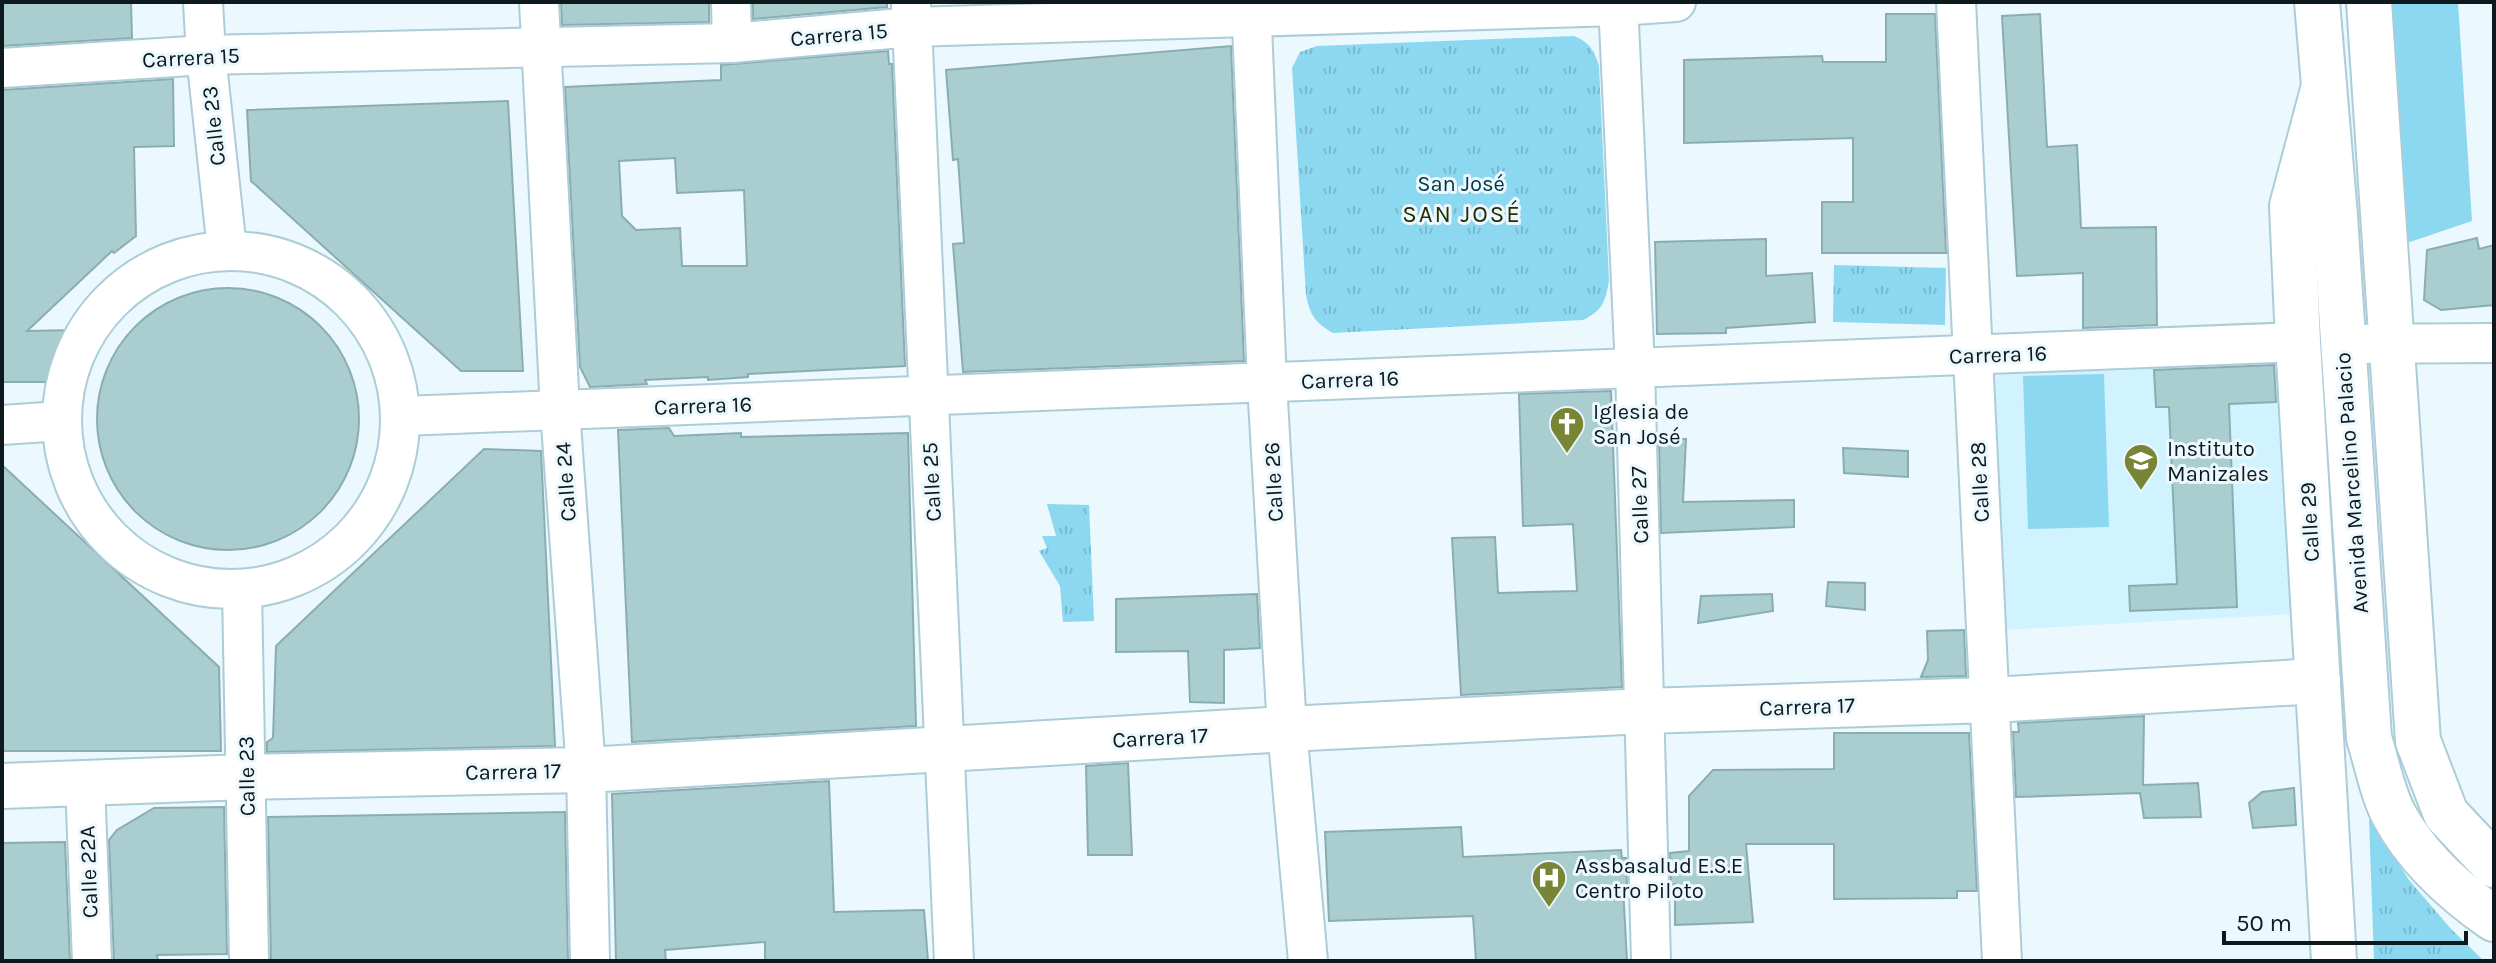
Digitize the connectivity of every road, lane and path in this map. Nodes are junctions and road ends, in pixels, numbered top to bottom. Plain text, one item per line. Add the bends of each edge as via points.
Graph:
1 (203, 2) edge
2 (539, 2) edge
3 (731, 2) edge
4 (1676, 2) edge
5 (1956, 2) edge
6 (2317, 2) edge
7 (2369, 2) edge
8 (1619, 4) edge
9 (1251, 10) edge
10 (912, 14) edge
11 (732, 43) junction
12 (540, 48) junction
13 (206, 55) junction
14 (2, 68) edge
15 (2323, 87) junction
16 (227, 250) junction
17 (2298, 342) junction
18 (2494, 343) edge
19 (2342, 344) junction
20 (2391, 344) junction
21 (1972, 355) junction
22 (1635, 368) junction
23 (1267, 383) junction
24 (927, 396) junction
25 (560, 410) junction
26 (403, 416) junction
27 (61, 421) junction
28 (2, 425) edge
29 (242, 590) junction
30 (2318, 681) junction
31 (1991, 700) junction
32 (1645, 711) junction
33 (1287, 729) junction
34 (944, 750) junction
35 (586, 770) junction
36 (246, 777) junction
37 (85, 783) junction
38 (2, 786) edge
39 (2494, 865) edge
40 (2494, 919) edge
41 (92, 961) edge
42 (249, 961) edge
43 (590, 961) edge
44 (954, 961) edge
45 (1308, 961) edge
46 (1651, 961) edge
47 (2002, 961) edge
48 (2334, 961) edge

1 - 13 street, Calle 23
2 - 12 street, Calle 24
3 - 11 street
4 - 8 street, Carrera 15
5 - 21 street, Calle 28
6 - 15 street, Avenida Marcelino Palacio
7 - 20 street
8 - 9 street, Carrera 15
8 - 22 street, Calle 27
9 - 10 street, Carrera 15
9 - 23 street, Calle 26
10 - 11 street, Carrera 15
10 - 24 street, Calle 25
11 - 12 street, Carrera 15
12 - 13 street, Carrera 15
12 - 25 street, Calle 24
13 - 14 street, Carrera 15
13 - 16 street, Calle 23
15 - 17 street, Calle 29 via 2292,206
15 - 19 street, Avenida Marcelino Palacio
16 - 26 street via 293,261 350,297 388,351
16 - 27 street via 183,257 143,274 109,302 82,337 66,378
17 - 21 street, Carrera 16
17 - 30 street, Calle 29
18 - 20 street
19 - 20 street
19 - 40 street, Avenida Marcelino Palacio via 2369,738 2393,813 2408,838 2436,873
20 - 39 street via 2418,741 2446,814
21 - 22 street, Carrera 16
21 - 31 street, Calle 28
22 - 23 street, Carrera 16
22 - 32 street, Calle 27
23 - 24 street, Carrera 16
23 - 33 street, Calle 26
24 - 25 street, Carrera 16
24 - 34 street, Calle 25
25 - 26 street, Carrera 16
25 - 35 street, Calle 24
26 - 29 street via 396,468 374,515 339,553 293,579
27 - 28 street
27 - 29 street via 70,475 96,524 116,543 137,562 187,585
29 - 36 street, Calle 23
30 - 31 street, Carrera 17
30 - 48 street, Calle 29
31 - 32 street, Carrera 17
31 - 47 street, Calle 28
32 - 33 street, Carrera 17
32 - 46 street, Calle 27
33 - 34 street, Carrera 17
33 - 45 street, Calle 26
34 - 35 street, Carrera 17
34 - 44 street, Calle 25
35 - 36 street, Carrera 17
35 - 43 street, Calle 24
36 - 37 street, Carrera 17
36 - 42 street, Calle 23
37 - 38 street, Carrera 17
37 - 41 street, Calle 22A

